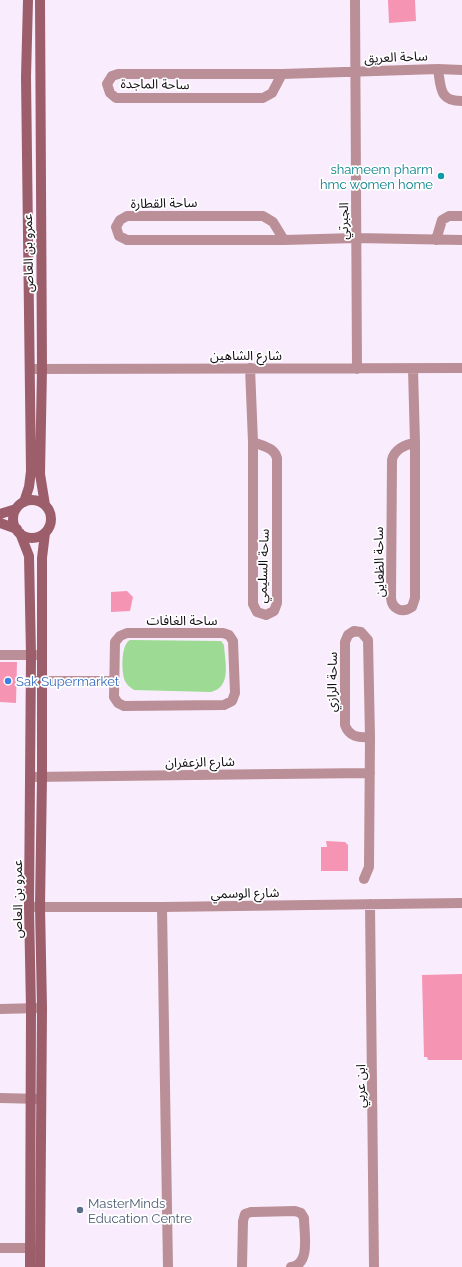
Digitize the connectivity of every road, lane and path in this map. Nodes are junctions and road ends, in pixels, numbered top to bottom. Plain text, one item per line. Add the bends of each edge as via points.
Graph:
1 (28, 0) edge
2 (40, 0) edge
3 (355, 0) edge
4 (438, 69) junction
5 (462, 70) edge
6 (356, 72) junction
7 (282, 74) junction
8 (462, 101) edge
9 (462, 216) edge
10 (356, 238) junction
11 (284, 240) junction
12 (436, 240) junction
13 (462, 240) edge
14 (42, 368) junction
15 (250, 368) junction
16 (462, 368) edge
17 (31, 369) junction
18 (357, 369) junction
19 (414, 369) junction
20 (253, 442) junction
21 (415, 443) junction
22 (24, 502) junction
23 (45, 505) junction
24 (16, 509) junction
25 (0, 514) edge
26 (0, 523) edge
27 (18, 530) junction
28 (44, 532) junction
29 (0, 655) edge
30 (31, 655) junction
31 (42, 655) junction
32 (42, 681) junction
33 (114, 681) junction
34 (31, 682) junction
35 (370, 737) junction
36 (370, 773) junction
37 (31, 777) junction
38 (42, 777) junction
39 (364, 879) dead end
40 (462, 903) edge
41 (370, 904) junction
42 (40, 906) junction
43 (29, 907) junction
44 (162, 907) junction
45 (42, 1008) junction
46 (0, 1009) edge
47 (31, 1010) junction
48 (0, 1098) edge
49 (36, 1098) junction
50 (0, 1248) edge
51 (35, 1248) junction
52 (30, 1267) edge
53 (40, 1267) edge
54 (168, 1267) edge
55 (242, 1267) edge
56 (291, 1267) edge
57 (374, 1267) edge

1 - 17 street, عمرو بن العاص via 26,77
2 - 14 street, عمرو بن العاص
3 - 6 street, الجبرتي
4 - 5 street, ساحة العريق
4 - 6 street, ساحة العريق
4 - 8 street, ساحة العريق via 443,94 450,100
6 - 7 street, ساحة الماجدة
6 - 10 street, الجبرتي
7 - 7 street, ساحة الماجدة via 118,74 110,79 108,88 111,95 119,98 263,98 272,93
9 - 12 street via 449,216 442,220
10 - 11 street, ساحة القطارة
10 - 12 street, ساحة القطارة
10 - 18 street, الجبرتي
11 - 11 street, ساحة القطارة via 273,222 263,216 127,216 120,220 116,227 119,236 127,240
12 - 13 street, ساحة القطارة
14 - 15 street, شارع الشاهين
14 - 17 street, شارع الشاهين
14 - 23 street, عمرو بن العاص via 40,474
15 - 18 street, شارع الشاهين
15 - 20 street, ساحة السليمي
16 - 19 street, شارع الشاهين
17 - 22 street, عمرو بن العاص via 30,479
18 - 19 street, شارع الشاهين
19 - 21 street, ساحة الظعاين
20 - 20 street, ساحة السليمي via 253,604 257,612 266,615 274,611 277,603 277,458 271,449
21 - 21 street, ساحة الظعاين via 396,451 392,460 391,598 395,608 403,611 412,607 415,598
22 - 23 street via 35,500
22 - 24 street
23 - 28 street via 51,519 48,529
24 - 25 street
24 - 27 street via 14,519
26 - 27 street
27 - 28 street via 30,537
27 - 30 street, عمرو بن العاص via 27,548 29,560
28 - 31 street, عمرو بن العاص
29 - 30 street
30 - 31 street
30 - 34 street, عمرو بن العاص
31 - 32 street, عمرو بن العاص
32 - 33 street
32 - 34 street
32 - 38 street, عمرو بن العاص
33 - 33 street, ساحة الغافات via 114,698 121,705 228,703 232,701 235,693 233,641 229,635 223,633 123,634 115,642
34 - 37 street, عمرو بن العاص
35 - 35 street, ساحة الرازي via 368,640 361,632 354,631 348,635 345,642 345,725 353,736
35 - 36 street, ساحة الرازي
36 - 38 street, شارع الزعفران
36 - 39 street, ساحة الرازي via 369,867
37 - 38 street, شارع الزعفران
37 - 43 street, عمرو بن العاص
38 - 42 street, عمرو بن العاص
40 - 41 street, شارع الوسمي
41 - 44 street, شارع الوسمي
41 - 57 street, ابن عربي
42 - 43 street, شارع الوسمي
42 - 44 street, شارع الوسمي
42 - 45 street, عمرو بن العاص
43 - 47 street, عمرو بن العاص
44 - 54 street
45 - 47 street
45 - 49 street, عمرو بن العاص
46 - 47 street
47 - 49 street, عمرو بن العاص
48 - 49 street
49 - 51 street, عمرو بن العاص
50 - 51 street
51 - 52 street, عمرو بن العاص
51 - 53 street, عمرو بن العاص
55 - 56 street via 245,1214 296,1211 304,1218 305,1252 302,1260

